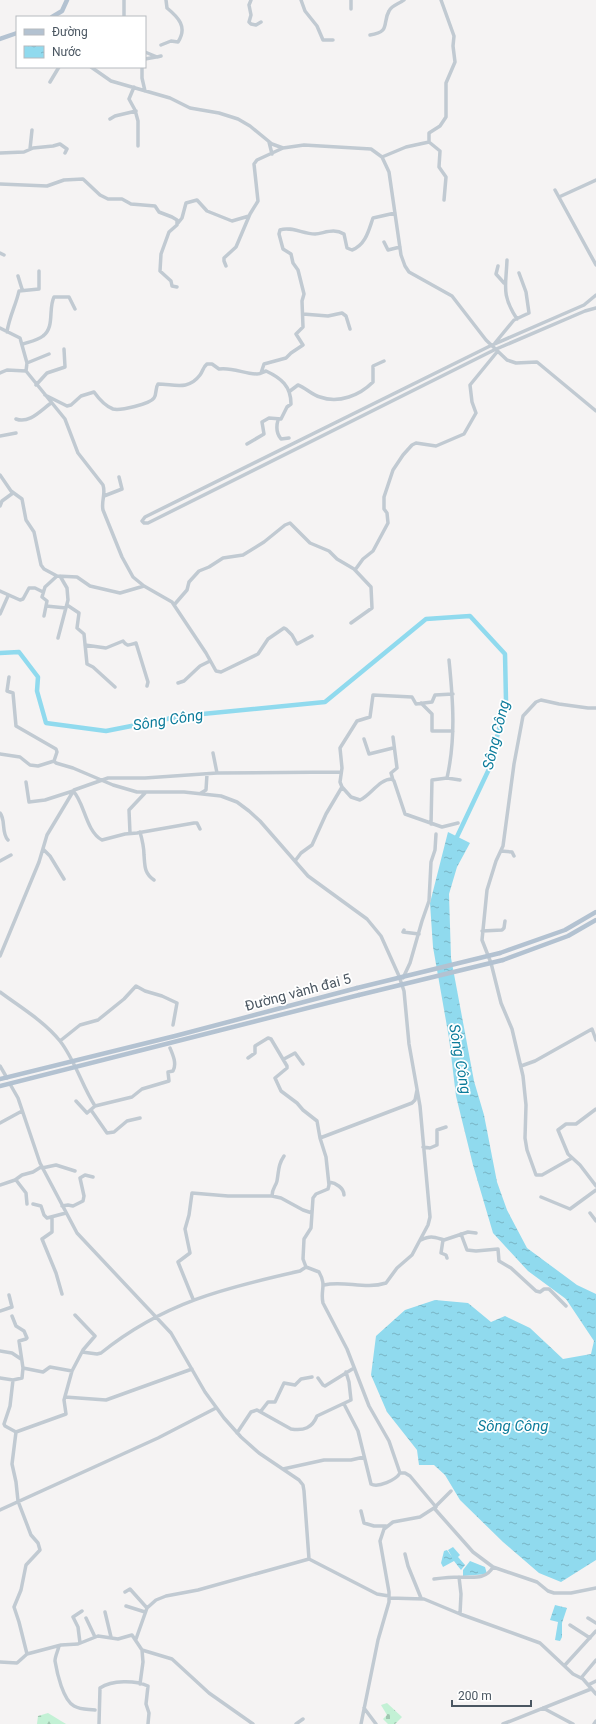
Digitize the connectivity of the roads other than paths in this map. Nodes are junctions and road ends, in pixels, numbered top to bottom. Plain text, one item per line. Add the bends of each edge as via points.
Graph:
1 (67, 0) edge
2 (124, 0) edge
3 (166, 0) edge
4 (251, 0) edge
5 (302, 0) edge
6 (351, 0) edge
7 (404, 0) edge
8 (441, 0) edge
9 (351, 9) dead end
10 (54, 16) edge
11 (124, 16) edge
12 (261, 22) dead end
13 (16, 32) edge
14 (370, 35) dead end
15 (0, 39) edge
16 (333, 40) dead end
17 (161, 45) dead end
18 (146, 52) edge
19 (146, 59) edge
20 (58, 68) edge
21 (92, 68) edge
22 (142, 68) edge
23 (50, 82) dead end
24 (134, 87) junction
25 (145, 91) junction
26 (136, 111) junction
27 (110, 119) dead end
28 (32, 130) dead end
29 (268, 142) junction
30 (429, 142) junction
31 (138, 146) dead end
32 (283, 148) junction
33 (30, 149) junction
34 (0, 153) edge
35 (65, 153) dead end
36 (272, 154) junction
37 (382, 157) junction
38 (596, 180) edge
39 (0, 184) edge
40 (555, 190) dead end
41 (559, 197) junction
42 (444, 200) dead end
43 (395, 213) junction
44 (250, 216) junction
45 (178, 223) junction
46 (384, 242) dead end
47 (400, 247) junction
48 (507, 260) dead end
49 (596, 265) edge
50 (226, 266) dead end
51 (498, 266) dead end
52 (39, 271) dead end
53 (519, 273) dead end
54 (18, 276) dead end
55 (504, 283) junction
56 (177, 287) dead end
57 (22, 289) junction
58 (596, 295) edge
59 (596, 308) edge
60 (75, 309) dead end
61 (303, 314) junction
62 (517, 318) junction
63 (0, 328) edge
64 (350, 329) dead end
65 (7, 332) junction
66 (23, 344) junction
67 (492, 345) junction
68 (64, 349) dead end
69 (495, 351) junction
70 (49, 354) dead end
71 (384, 361) dead end
72 (27, 363) junction
73 (26, 371) junction
74 (0, 373) edge
75 (261, 373) junction
76 (36, 385) junction
77 (290, 392) junction
78 (44, 395) junction
79 (51, 403) junction
80 (596, 411) edge
81 (16, 420) dead end
82 (278, 420) junction
83 (16, 432) dead end
84 (0, 436) edge
85 (289, 438) dead end
86 (248, 444) dead end
87 (0, 475) edge
88 (119, 477) dead end
89 (13, 493) junction
90 (104, 496) junction
91 (0, 506) edge
92 (355, 570) junction
93 (59, 576) junction
94 (144, 586) junction
95 (0, 591) edge
96 (43, 592) junction
97 (8, 596) junction
98 (174, 605) junction
99 (46, 606) junction
100 (66, 607) junction
101 (0, 614) edge
102 (44, 616) dead end
103 (351, 623) dead end
104 (312, 636) dead end
105 (58, 638) dead end
106 (85, 645) junction
107 (449, 660) dead end
108 (210, 661) junction
109 (9, 677) dead end
110 (178, 683) dead end
111 (147, 686) dead end
112 (115, 687) dead end
113 (453, 694) junction
114 (421, 703) junction
115 (596, 708) edge
116 (453, 731) junction
117 (393, 737) dead end
118 (364, 739) dead end
119 (393, 748) junction
120 (213, 753) dead end
121 (0, 754) edge
122 (54, 761) junction
123 (341, 772) junction
124 (217, 773) junction
125 (207, 774) junction
126 (447, 778) junction
127 (100, 780) junction
128 (393, 780) junction
129 (460, 780) dead end
130 (26, 782) dead end
131 (342, 786) junction
132 (73, 791) junction
133 (144, 793) junction
134 (200, 794) junction
135 (0, 812) edge
136 (458, 823) dead end
137 (431, 824) junction
138 (200, 829) dead end
139 (140, 832) junction
140 (130, 834) junction
141 (436, 834) dead end
142 (8, 840) dead end
143 (43, 849) junction
144 (501, 852) junction
145 (11, 855) dead end
146 (514, 856) dead end
147 (0, 861) edge
148 (295, 861) junction
149 (64, 879) dead end
150 (154, 880) dead end
151 (596, 912) edge
152 (596, 920) edge
153 (505, 921) dead end
154 (404, 930) dead end
155 (482, 931) junction
156 (419, 934) junction
157 (0, 956) edge
158 (402, 983) junction
159 (0, 992) edge
160 (173, 1025) dead end
161 (176, 1036) junction
162 (596, 1040) edge
163 (60, 1041) junction
164 (177, 1042) junction
165 (170, 1048) dead end
166 (248, 1058) dead end
167 (284, 1059) junction
168 (72, 1060) junction
169 (303, 1064) dead end
170 (0, 1066) edge
171 (521, 1066) junction
172 (75, 1067) junction
173 (7, 1078) junction
174 (0, 1079) edge
175 (10, 1084) junction
176 (0, 1086) edge
177 (418, 1087) junction
178 (76, 1101) dead end
179 (94, 1106) junction
180 (596, 1109) edge
181 (91, 1110) junction
182 (22, 1111) junction
183 (140, 1118) dead end
184 (0, 1123) edge
185 (446, 1127) dead end
186 (320, 1138) junction
187 (423, 1147) junction
188 (284, 1156) dead end
189 (572, 1158) junction
190 (41, 1167) junction
191 (75, 1171) dead end
192 (93, 1177) dead end
193 (16, 1180) junction
194 (329, 1182) junction
195 (0, 1185) edge
196 (596, 1186) edge
197 (596, 1190) edge
198 (344, 1195) dead end
199 (272, 1196) junction
200 (541, 1197) dead end
201 (27, 1204) dead end
202 (33, 1204) dead end
203 (62, 1206) junction
204 (66, 1213) junction
205 (312, 1213) junction
206 (590, 1213) dead end
207 (52, 1218) junction
208 (596, 1221) edge
209 (462, 1234) junction
210 (476, 1234) dead end
211 (443, 1240) junction
212 (420, 1241) junction
213 (447, 1258) dead end
214 (306, 1267) junction
215 (324, 1285) junction
216 (62, 1294) dead end
217 (9, 1295) dead end
218 (193, 1299) junction
219 (566, 1306) dead end
220 (0, 1311) edge
221 (75, 1315) dead end
222 (12, 1316) dead end
223 (156, 1317) junction
224 (0, 1351) edge
225 (82, 1352) junction
226 (21, 1359) junction
227 (23, 1368) junction
228 (354, 1368) junction
229 (192, 1369) junction
230 (72, 1371) junction
231 (346, 1372) junction
232 (312, 1377) dead end
233 (0, 1378) edge
234 (318, 1378) dead end
235 (13, 1380) junction
236 (65, 1397) junction
237 (344, 1404) junction
238 (216, 1408) junction
239 (261, 1411) junction
240 (16, 1432) junction
241 (237, 1433) junction
242 (364, 1457) junction
243 (283, 1469) junction
244 (400, 1473) junction
245 (451, 1492) dead end
246 (18, 1501) junction
247 (435, 1507) junction
248 (0, 1510) edge
249 (361, 1511) dead end
250 (386, 1526) junction
251 (405, 1554) dead end
252 (309, 1559) junction
253 (493, 1567) junction
254 (459, 1577) junction
255 (434, 1579) dead end
256 (596, 1588) edge
257 (125, 1592) dead end
258 (389, 1597) junction
259 (421, 1598) junction
260 (126, 1606) dead end
261 (146, 1610) junction
262 (82, 1611) dead end
263 (105, 1612) dead end
264 (460, 1614) junction
265 (86, 1618) dead end
266 (588, 1618) dead end
267 (596, 1623) edge
268 (570, 1626) dead end
269 (596, 1631) edge
270 (95, 1636) junction
271 (111, 1637) junction
272 (590, 1638) junction
273 (136, 1639) junction
274 (80, 1643) junction
275 (59, 1646) junction
276 (142, 1650) junction
277 (27, 1654) junction
278 (596, 1660) edge
279 (0, 1662) edge
280 (565, 1665) junction
281 (581, 1678) junction
282 (596, 1681) edge
283 (140, 1684) junction
284 (589, 1687) junction
285 (596, 1694) edge
286 (364, 1708) junction
287 (543, 1708) junction
288 (95, 1710) dead end
289 (303, 1718) dead end
290 (596, 1720) edge
291 (98, 1724) edge
292 (148, 1724) edge
293 (253, 1724) edge
294 (296, 1724) edge
295 (361, 1724) edge
296 (376, 1724) edge
297 (503, 1724) edge
298 (573, 1724) edge
299 (594, 1724) edge

1 - 10 main road via 62,11
2 - 11 street
3 - 17 street via 167,8 181,22 182,33 178,42 171,41
4 - 12 street via 249,22 256,25
5 - 16 street via 305,11 317,26 323,40
6 - 9 street
7 - 14 street via 391,8 386,26 380,32
8 - 30 street via 454,38 455,62 447,80 444,121 429,133
13 - 15 main road
18 - 19 street via 159,56
20 - 23 street
21 - 24 street via 111,81
22 - 25 street
24 - 25 street
24 - 26 street via 130,99
25 - 29 street via 170,98 190,108 238,119
26 - 27 street
26 - 31 street via 139,123
28 - 33 street
29 - 32 street
29 - 36 street
30 - 37 street via 406,147
30 - 42 street via 440,152 440,168 446,177
32 - 36 street
32 - 37 street via 304,145 368,148
33 - 34 street
33 - 35 street via 60,144 66,147
36 - 44 street via 257,160 254,164 258,202
37 - 43 street via 389,172
38 - 41 street
39 - 45 street via 47,186 64,180 83,179 108,199 122,199 131,204 156,206 159,212 177,219
40 - 41 street
41 - 49 street
43 - 47 street
43 - 61 street via 374,218 366,237 352,250 347,248 344,234 340,231 314,234 298,230 280,230 283,249 290,253 298,270 304,294
44 - 45 street via 232,221 207,211 197,200 186,203
44 - 50 street via 236,247 224,258
45 - 56 street via 169,232 161,254 160,270 171,281 172,286
46 - 47 street via 388,250
47 - 67 street via 409,272 452,296
48 - 55 street
51 - 55 street via 496,274
52 - 57 street via 39,289
53 - 62 street via 526,292 529,313
54 - 57 street
55 - 62 street via 509,305
57 - 65 street via 19,290 8,321
58 - 67 street via 584,305
59 - 69 street
60 - 66 street via 69,297 54,297 49,327 44,335
61 - 64 street via 328,316 342,313 346,316
61 - 75 street via 303,328 296,334 303,346 286,358 264,364
62 - 67 street
63 - 65 street
65 - 66 street via 18,337
66 - 72 street
67 - 69 street
67 - 69 street via 145,517 142,521 148,523
68 - 76 street via 65,367 47,373
69 - 80 street via 511,363 537,362
69 - 92 street via 470,385 476,413 466,433 436,446 414,444 393,469 384,497 388,524 372,551 363,558
70 - 72 street
71 - 77 street via 373,366 373,382 364,391 352,396 328,399 298,385
72 - 73 street
73 - 74 street via 7,370
73 - 76 street
75 - 77 street via 266,371 278,377
75 - 78 street via 219,369 207,364 199,376 187,385 158,384 155,397 150,403 118,409 111,408 99,400 94,392 81,396 67,406
76 - 78 street
77 - 82 street via 291,404
78 - 79 street
79 - 81 street via 27,420
79 - 90 street via 66,419 78,453 103,485
82 - 85 street via 276,428 280,438
82 - 86 street via 266,419 262,423 264,434
83 - 84 street
87 - 89 street
88 - 90 street via 122,489
89 - 91 street via 2,501
89 - 93 street via 23,501 23,511 35,534 42,567
90 - 94 street via 103,510 121,554 133,577
92 - 98 street via 337,559 329,550 310,543 287,523 243,555 223,558 199,571
92 - 103 street via 371,588 372,606
93 - 94 street via 77,577 90,586 120,593
93 - 96 street via 45,587
93 - 100 street via 67,588
94 - 98 street
95 - 97 street
96 - 97 street via 30,588 23,599
96 - 99 street via 42,598 47,601
97 - 101 street
98 - 108 street
99 - 100 street
99 - 102 street
100 - 105 street
100 - 106 street via 79,613 77,628 84,633
104 - 108 street via 296,644 285,628 269,638 258,654 221,672 216,671
106 - 111 street via 106,648 120,641 127,645 136,643
106 - 112 street via 87,664
107 - 113 street
108 - 110 street
109 - 122 street via 7,691 13,693 16,726 56,749
113 - 114 street via 436,695 433,702
113 - 116 street
114 - 116 street via 432,714 432,730
114 - 123 street via 415,703 412,697 373,695 370,717 357,721 340,746
115 - 144 street via 541,700 523,716
116 - 126 street
117 - 119 street
118 - 119 street via 368,754
119 - 128 street via 397,768 391,773
120 - 124 street
121 - 122 street via 20,757 32,766
122 - 127 street
123 - 124 street
123 - 131 street
124 - 125 street
125 - 127 street
125 - 134 street via 206,791
126 - 129 street
126 - 137 street via 432,780
127 - 132 street
127 - 133 street
128 - 131 street via 388,779 360,800 351,797
128 - 137 street via 405,814
130 - 132 street via 29,802
131 - 148 street via 312,845
132 - 140 street via 100,839
132 - 143 street via 47,835
133 - 134 street
133 - 140 street via 129,810
134 - 148 street via 228,799 249,811 260,820
135 - 142 street via 4,835
136 - 137 street via 442,827
138 - 139 street via 195,823
139 - 140 street
139 - 150 street via 144,869
141 - 156 street via 431,862 429,901
143 - 149 street
143 - 157 street
144 - 146 street via 512,852
144 - 155 street via 488,886
145 - 147 street
148 - 158 street via 311,879 355,910 375,928 386,944
151 - 161 main road, Đường vành đai 5, bridge via 565,930 500,953
152 - 164 main road, Đường vành đai 5, bridge via 568,936 503,960
153 - 155 street via 502,930
154 - 156 street
155 - 171 street via 483,945 512,1029
156 - 158 street
158 - 177 street via 409,1044
159 - 163 street
160 - 163 street via 177,1003 136,986 98,1020 80,1025
161 - 164 main road
161 - 168 main road, Đường vành đai 5
162 - 171 street via 592,1029 536,1061
163 - 168 street
164 - 172 main road, Đường vành đai 5
165 - 179 street via 175,1067 167,1074 169,1081 142,1089 132,1097
166 - 167 street via 255,1053 254,1046 270,1038
167 - 169 street via 295,1053
167 - 186 street via 287,1067 275,1076 275,1079 281,1091 317,1121
168 - 172 street
168 - 173 main road, Đường vành đai 5
170 - 173 street
171 - 189 street via 526,1106 524,1138 536,1175 542,1175
172 - 175 main road, Đường vành đai 5
172 - 179 street
173 - 174 main road, Đường vành đai 5
175 - 176 main road, Đường vành đai 5
175 - 182 street
177 - 186 street via 412,1103
177 - 187 street
178 - 181 street via 85,1112
179 - 181 street
180 - 189 street via 576,1124 566,1124 558,1130
181 - 183 street via 107,1133 114,1132 128,1121
182 - 184 street
182 - 190 street
185 - 187 street via 437,1130 437,1145
186 - 194 street via 326,1156
187 - 212 street via 430,1216
188 - 199 street via 278,1168
189 - 196 street
190 - 191 street via 56,1165
190 - 193 street
190 - 203 street
192 - 203 street via 85,1175 80,1178 83,1201 73,1206
193 - 195 street
193 - 201 street via 26,1193
194 - 198 street via 340,1187
194 - 205 street via 328,1189 313,1198
197 - 200 street via 572,1209
199 - 205 street
199 - 218 street via 192,1193 185,1229 190,1253 178,1262
202 - 207 street via 41,1206 46,1217
203 - 204 street
204 - 207 street
204 - 223 street via 80,1237
205 - 214 street via 312,1228 304,1239 303,1259
206 - 208 street
207 - 216 street via 52,1232 42,1239
209 - 210 street
209 - 211 street
209 - 219 street via 467,1250 498,1249 499,1261 511,1268 536,1291 549,1289
211 - 212 street via 432,1236
211 - 213 street via 441,1253
212 - 215 street via 412,1255 397,1268 386,1283 365,1286 335,1283
214 - 215 street via 319,1272
214 - 218 street via 300,1271
215 - 228 street via 323,1303
217 - 220 street via 12,1307
218 - 223 street
221 - 225 street via 95,1336
222 - 226 street via 16,1326 24,1330 27,1338 19,1341
223 - 225 street via 139,1325 101,1353
223 - 229 street via 174,1337
224 - 226 street via 12,1353
225 - 230 street
226 - 227 street
227 - 230 street via 43,1372 50,1366
227 - 235 street via 21,1378
228 - 231 street
228 - 244 street via 369,1406 389,1441
229 - 236 street via 106,1400
229 - 238 street
230 - 236 street
231 - 234 street via 325,1386
231 - 237 street via 351,1398
232 - 239 street via 301,1379 295,1385 284,1383 275,1402 268,1402
233 - 235 street
235 - 240 street via 10,1406 4,1426
236 - 240 street via 65,1415
237 - 239 street via 317,1416 315,1423 309,1427 297,1429 281,1424
237 - 242 street via 358,1431
238 - 241 street
238 - 246 street via 158,1438
239 - 241 street via 253,1411
240 - 246 street via 12,1463
241 - 243 street via 259,1453
242 - 243 street via 351,1460 324,1460
242 - 244 street via 373,1485 396,1478
243 - 252 street via 299,1480 304,1488
244 - 247 street via 410,1476
245 - 247 street
246 - 248 street
246 - 277 street via 31,1535 40,1550 26,1565 21,1590 14,1607
247 - 250 street via 417,1519 397,1521
247 - 253 street via 456,1535
249 - 250 street via 364,1523
250 - 258 street via 380,1541
251 - 259 street
252 - 258 street via 377,1594
252 - 261 street via 198,1590 166,1596 156,1600
253 - 254 street via 488,1574 481,1577
253 - 256 street via 537,1582 554,1593 574,1593
254 - 255 street
254 - 264 street
257 - 261 street via 130,1589
258 - 259 street
258 - 286 street
259 - 264 street
260 - 261 street
261 - 273 street
262 - 274 street via 73,1617 78,1627
263 - 271 street
264 - 280 street via 540,1643
265 - 270 street
266 - 267 street
268 - 272 street
269 - 272 street
270 - 271 street
270 - 274 street
271 - 273 street via 130,1635
272 - 280 street
273 - 276 street
274 - 275 street
275 - 277 street
275 - 288 street via 56,1661 67,1700 72,1706
276 - 283 street
276 - 293 street via 172,1659 209,1693
277 - 279 street via 17,1663
278 - 281 street
280 - 281 street
281 - 284 street
282 - 284 street
283 - 291 street via 126,1682 100,1688
283 - 292 street via 148,1686
284 - 285 street
284 - 287 street
286 - 295 street
286 - 296 street
287 - 297 street
287 - 298 street
289 - 294 street
290 - 299 street

